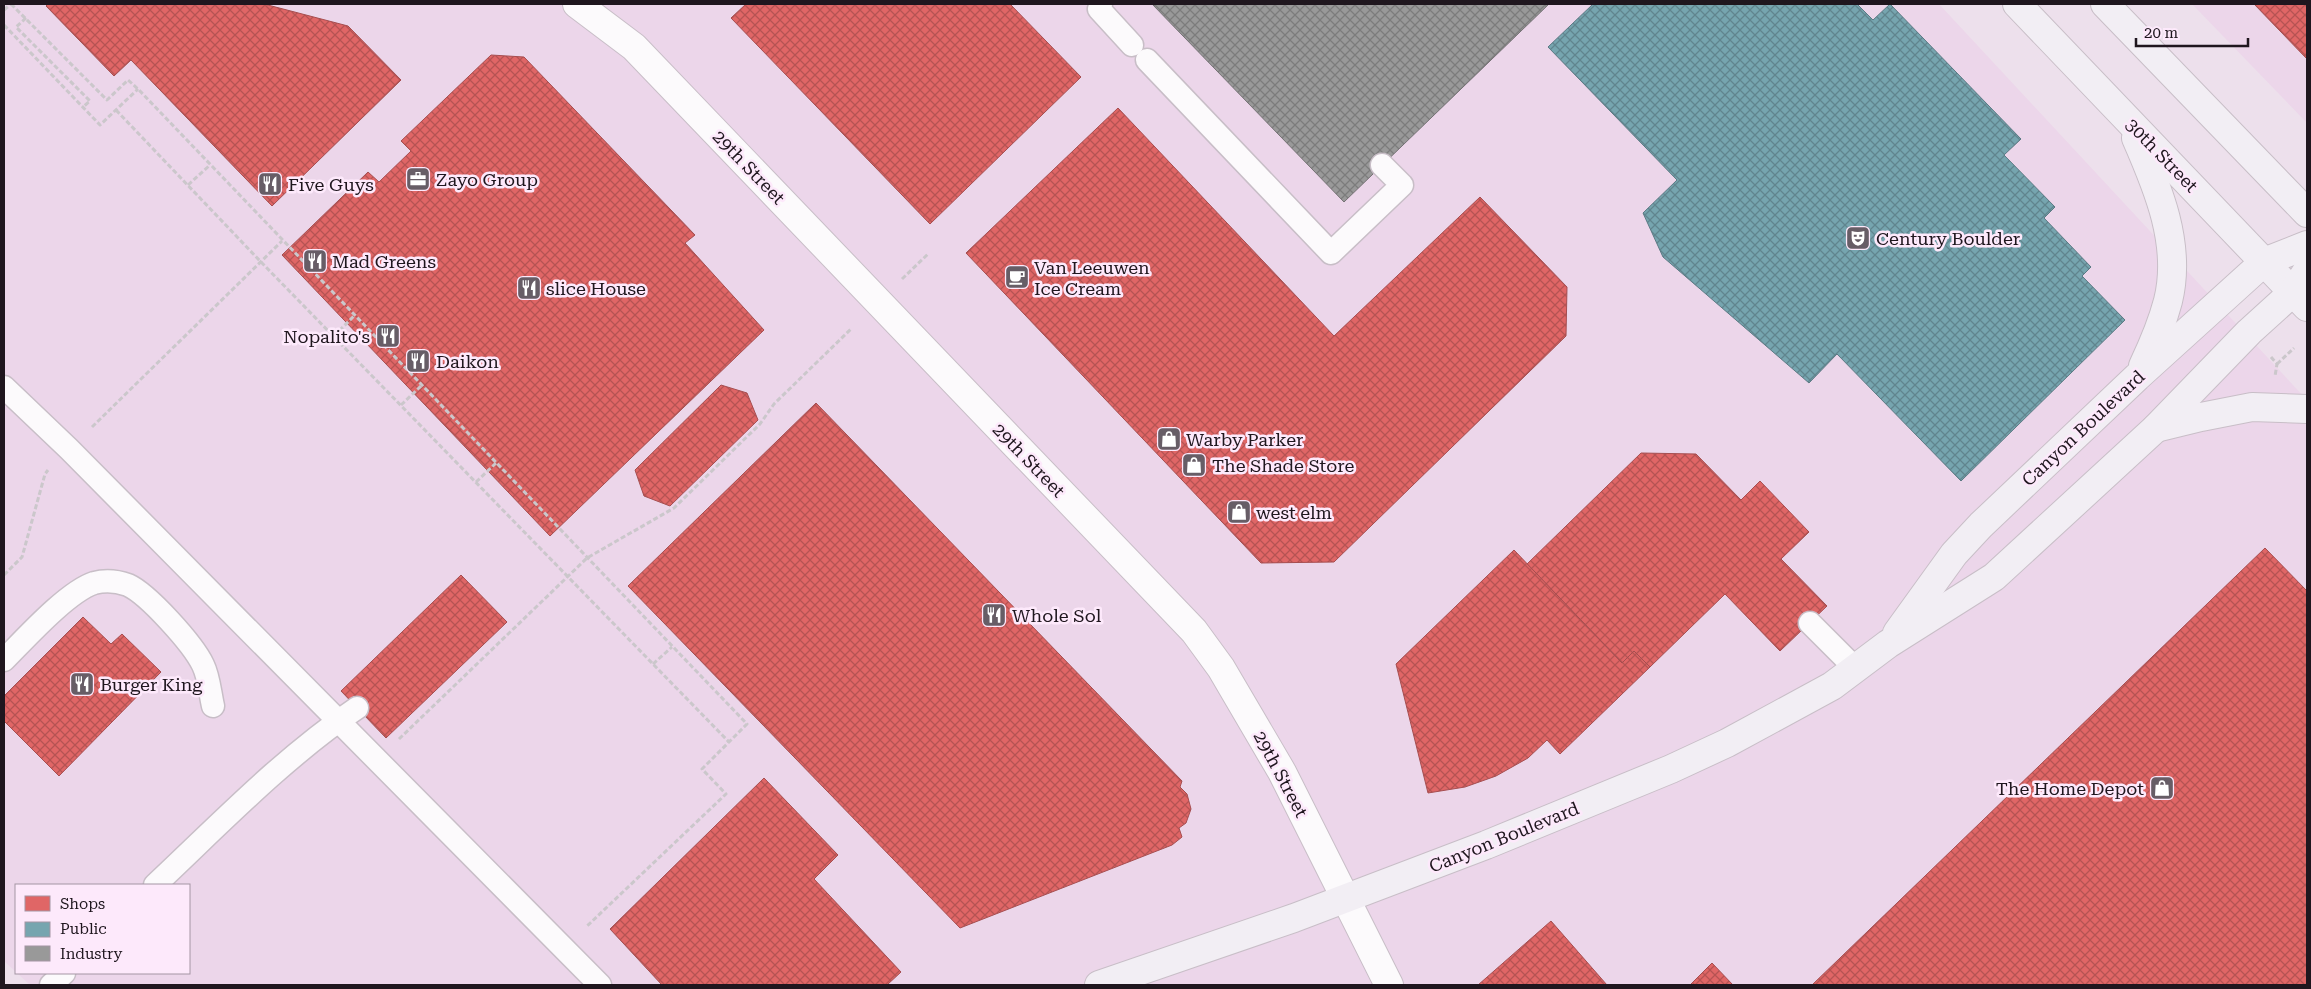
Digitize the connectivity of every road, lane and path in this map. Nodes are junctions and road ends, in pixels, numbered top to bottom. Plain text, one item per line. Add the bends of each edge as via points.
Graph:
1 (11, 4) edge
2 (577, 4) edge
3 (1101, 4) edge
4 (2017, 4) edge
5 (2105, 4) edge
6 (4, 10) edge
7 (26, 18) junction
8 (4, 26) edge
9 (138, 89) junction
10 (84, 107) junction
11 (116, 110) junction
12 (2128, 120) junction
13 (210, 165) junction
14 (1382, 165) dead end
15 (188, 186) junction
16 (2307, 213) edge
17 (282, 241) junction
18 (2307, 245) edge
19 (928, 254) dead end
20 (261, 262) junction
21 (2264, 262) junction
22 (902, 279) dead end
23 (2303, 290) edge
24 (354, 316) junction
25 (852, 328) dead end
26 (334, 336) junction
27 (2294, 348) dead end
28 (2268, 353) dead end
29 (2277, 364) junction
30 (2137, 377) junction
31 (2274, 379) dead end
32 (4, 386) edge
33 (421, 386) junction
34 (401, 405) junction
35 (2307, 409) edge
36 (2156, 428) junction
37 (69, 449) junction
38 (496, 463) junction
39 (476, 482) junction
40 (587, 558) junction
41 (4, 575) edge
42 (568, 576) junction
43 (1810, 623) dead end
44 (1888, 644) junction
45 (672, 647) junction
46 (4, 660) edge
47 (653, 664) junction
48 (1856, 669) junction
49 (213, 706) dead end
50 (357, 708) dead end
51 (338, 720) junction
52 (728, 742) junction
53 (377, 761) junction
54 (156, 884) edge
55 (1345, 898) junction
56 (564, 948) junction
57 (63, 974) edge
58 (51, 985) edge
59 (600, 985) edge
60 (1099, 985) edge
61 (1389, 985) edge

1 - 6 path
1 - 7 path
2 - 55 street, 29th Street via 634,47 1194,631 1221,668 1282,772
3 - 14 lane via 1098,9 1331,253 1402,185
4 - 12 street, 30th Street
5 - 16 street
7 - 9 path via 107,100 128,80
7 - 10 path via 16,27 90,101
8 - 10 path
9 - 11 path
9 - 13 path
10 - 11 path via 100,125
11 - 15 path
12 - 21 street, 30th Street
12 - 30 street via 2157,187 2168,226 2172,271 2169,300 2158,333
13 - 15 path
13 - 17 path
15 - 20 path
17 - 20 path
17 - 24 path
18 - 21 street, Canyon Boulevard
19 - 22 path
20 - 26 path
20 - 37 path
21 - 23 street, 30th Street
21 - 30 street, Canyon Boulevard
23 - 36 street, Canyon Boulevard via 2249,332
24 - 26 path
24 - 33 path
25 - 40 path via 674,508
26 - 34 path
27 - 29 path
28 - 29 path
29 - 31 path
30 - 44 street, Canyon Boulevard via 1981,524 1954,554
32 - 37 lane
33 - 34 path
33 - 38 path
34 - 39 path
35 - 36 street via 2252,407
36 - 44 street, Canyon Boulevard via 1994,577
37 - 41 path via 45,474 22,557
37 - 51 lane
38 - 39 path
38 - 40 path
39 - 42 path
40 - 42 path
40 - 45 path
42 - 47 path
42 - 53 path
43 - 48 lane
44 - 48 street, Canyon Boulevard
45 - 47 path
45 - 52 path via 747,724
46 - 49 lane via 77,593 94,583 113,581 143,595 185,638 204,667
47 - 52 path
48 - 55 street, Canyon Boulevard via 1790,710 1671,769 1486,845
50 - 51 lane
51 - 53 lane
51 - 54 lane via 264,783
52 - 56 path via 702,769 726,794
53 - 56 lane
55 - 60 street, Canyon Boulevard
55 - 61 street, 29th Street
56 - 59 lane
57 - 58 lane

